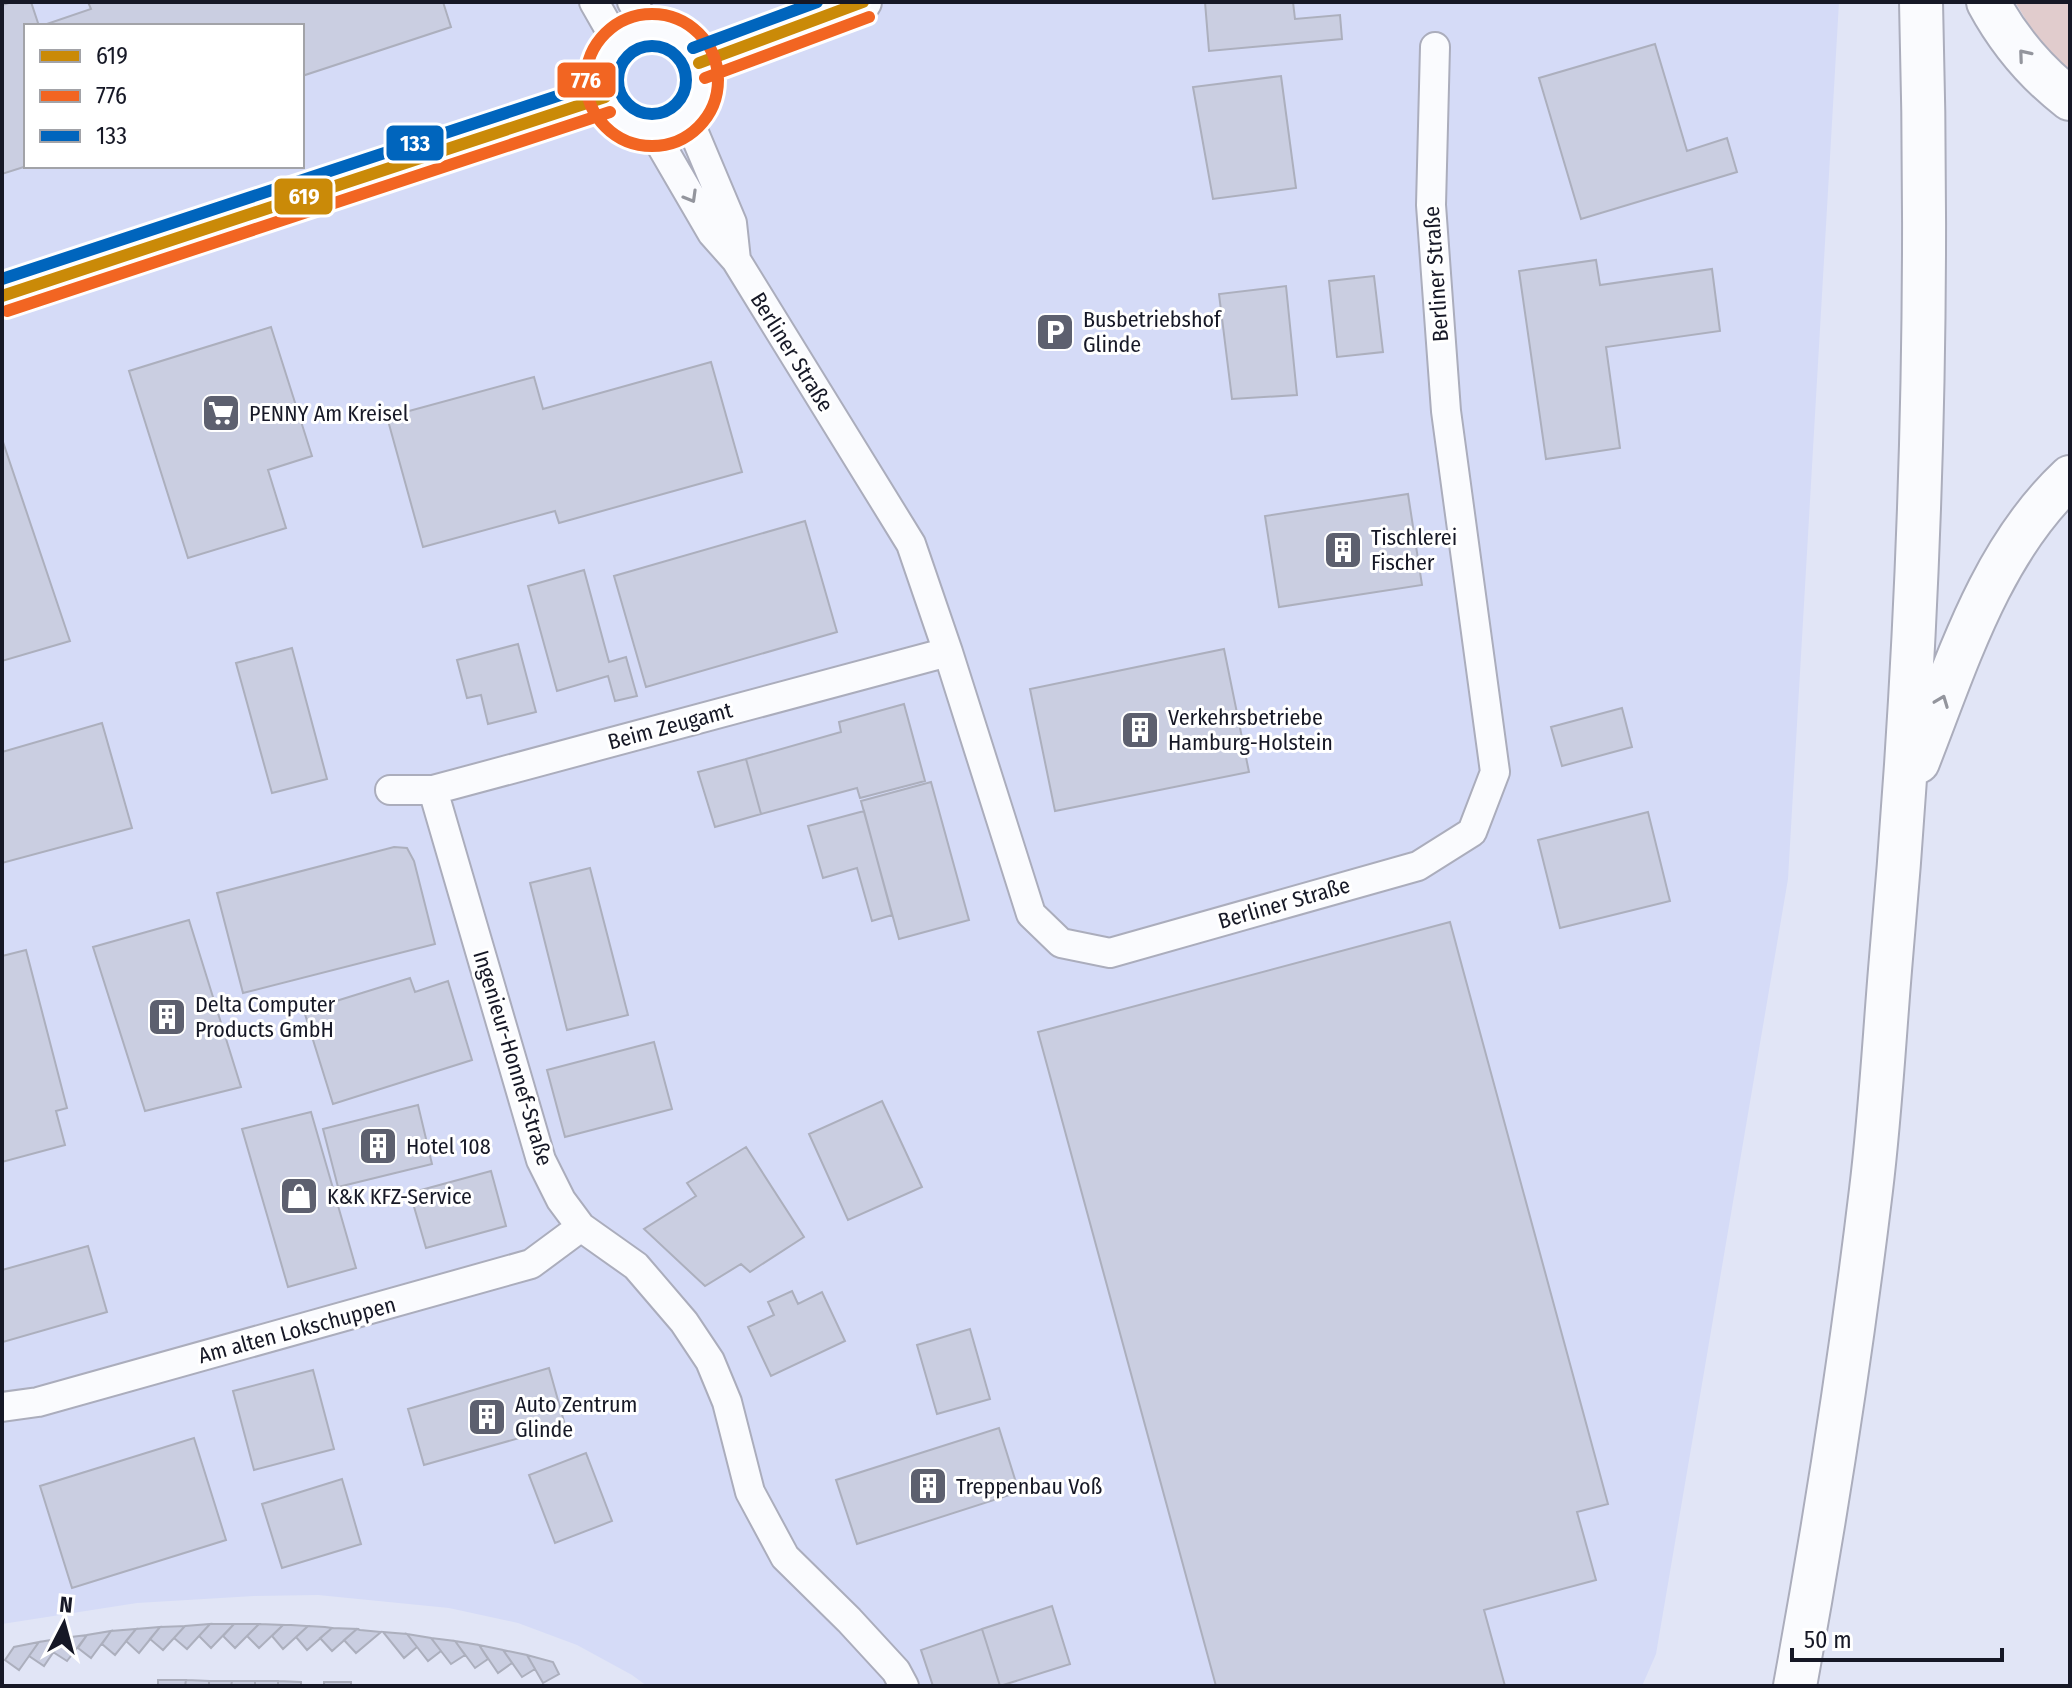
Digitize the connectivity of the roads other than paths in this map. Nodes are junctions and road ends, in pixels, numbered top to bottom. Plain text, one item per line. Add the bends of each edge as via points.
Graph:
1 (594, 2) edge
2 (863, 2) edge
3 (1921, 2) edge
4 (1988, 2) edge
5 (633, 25) edge
6 (1435, 47) dead end
7 (699, 63) junction
8 (605, 97) junction
9 (2070, 99) edge
10 (687, 116) junction
11 (652, 130) junction
12 (736, 260) junction
13 (2, 296) edge
14 (2070, 477) edge
15 (948, 652) junction
16 (390, 790) dead end
17 (433, 790) junction
18 (1904, 800) junction
19 (581, 1227) junction
20 (2, 1407) edge
21 (904, 1686) edge
22 (1795, 1686) edge

1 - 5 street
2 - 7 main road
3 - 18 highway via 1924,358
9 -> 4 highway via 2025,59
5 - 7 main road via 679,38
5 - 8 main road via 603,69
6 - 15 street, Berliner Straße via 1431,205 1446,411 1495,772 1472,832 1418,866 1110,953 1061,943 1031,914
7 - 10 main road via 701,91
8 - 11 main road via 623,121
8 - 13 main road
10 - 11 main road
10 - 12 street, Berliner Straße via 732,223
11 -> 12 street, Berliner Straße via 712,233
12 - 15 street, Berliner Straße via 911,544
18 -> 14 highway via 1989,588 2037,514
15 - 17 street, Beim Zeugamt
16 - 17 street, Beim Zeugamt
17 - 19 street, Ingenieur-Honnef-Straße via 541,1160
18 - 22 highway via 1871,1188
19 - 20 street, Am alten Lokschuppen via 531,1264 38,1402
19 - 21 street, Ingenieur-Honnef-Straße via 636,1266 684,1322 710,1361 727,1402 750,1492 785,1557 849,1620

